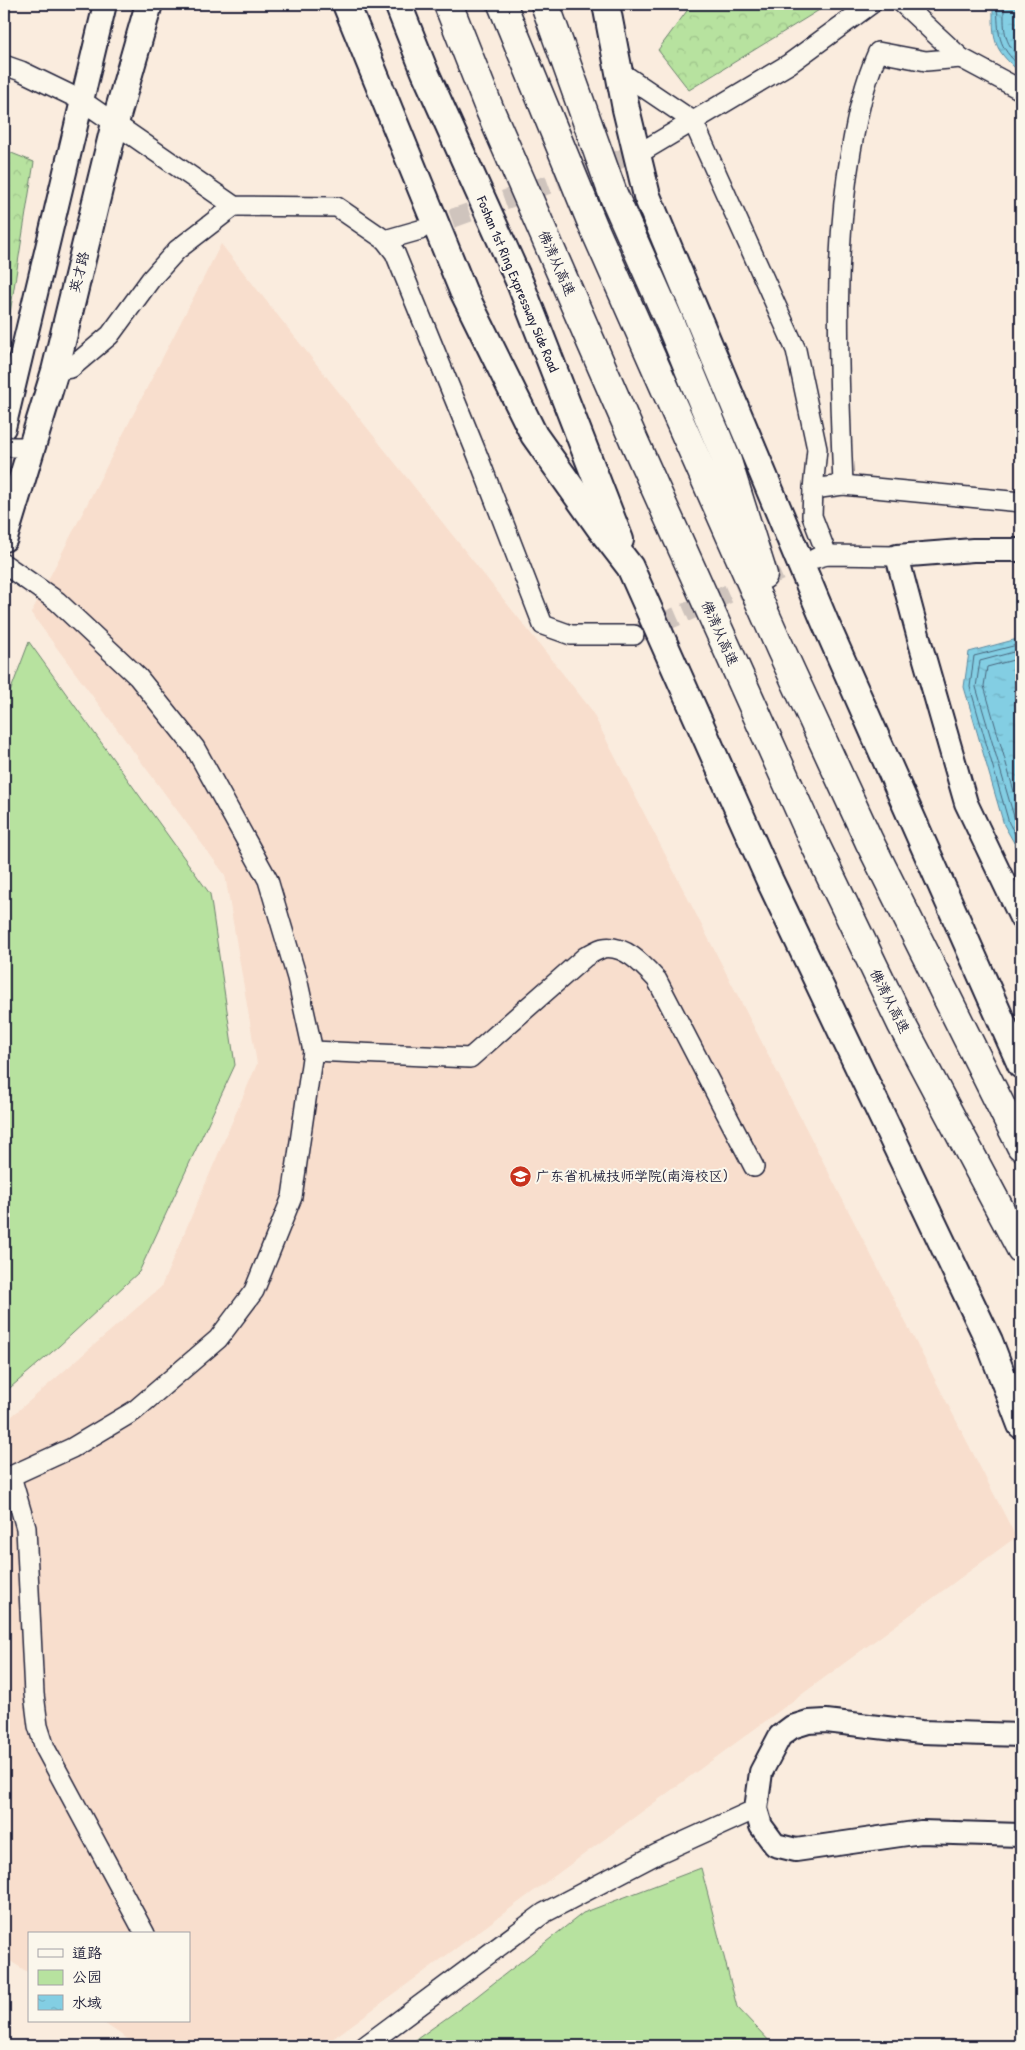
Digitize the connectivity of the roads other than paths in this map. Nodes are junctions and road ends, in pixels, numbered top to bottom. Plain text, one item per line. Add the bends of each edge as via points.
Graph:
1 (104, 4) edge
2 (149, 4) edge
3 (346, 4) edge
4 (398, 4) edge
5 (448, 4) edge
6 (502, 4) edge
7 (545, 4) edge
8 (606, 4) edge
9 (871, 4) edge
10 (903, 4) edge
11 (962, 58) junction
12 (4, 65) edge
13 (619, 71) junction
14 (1021, 90) edge
15 (81, 100) junction
16 (693, 121) junction
17 (115, 123) junction
18 (643, 151) tunnel mouth
19 (234, 206) junction
20 (420, 230) tunnel mouth
21 (385, 240) junction
22 (55, 371) junction
23 (4, 428) edge
24 (4, 447) edge
25 (31, 447) junction
26 (843, 485) junction
27 (812, 489) junction
28 (1021, 502) edge
29 (4, 538) edge
30 (1021, 550) edge
31 (827, 555) junction
32 (897, 556) junction
33 (808, 560) tunnel mouth
34 (4, 564) edge
35 (630, 567) junction
36 (634, 635) tunnel mouth
37 (794, 679) junction
38 (1021, 918) edge
39 (313, 1051) junction
40 (1021, 1064) edge
41 (1021, 1146) edge
42 (754, 1167) dead end
43 (1021, 1249) edge
44 (1021, 1425) edge
45 (7, 1477) edge
46 (1021, 1735) edge
47 (756, 1808) junction
48 (1021, 1835) edge
49 (145, 1932) edge
50 (365, 2046) edge

1 - 15 street
2 - 17 main road, 英才路
3 - 35 main road via 463,292 534,435
4 - 35 main road, Foshan 1st Ring Expressway Side Road via 425,72 520,283
5 - 43 highway, 佛清从高速 via 522,184 804,822 902,1025
6 - 37 highway via 594,228
7 - 37 highway via 613,194 727,461
8 - 13 main road
9 - 16 street via 790,64
10 - 11 street
11 - 14 street
11 - 26 street via 926,61 878,52 856,119 846,182 838,280
12 - 15 street
13 - 16 street
13 - 40 main road via 647,196 826,622
15 - 17 street
15 - 23 street
16 - 18 street
16 - 27 street via 796,350 818,449
17 - 19 street
17 - 22 main road, 英才路
19 - 21 street via 337,207
19 - 22 street via 177,250 110,335 71,368
20 - 21 street
21 - 36 street via 396,253 543,625 571,635
22 - 25 main road, 英才路
24 - 25 street
25 - 29 main road, 英才路
26 - 27 street
26 - 28 street
27 - 31 street via 812,516
30 - 32 street
31 - 32 street
31 - 33 street
32 - 38 street via 966,803
34 - 39 street via 57,601 138,677 195,748 268,880 297,978
35 - 44 main road via 770,881 989,1341
37 - 41 highway via 869,842
39 - 42 street via 470,1058 585,957 604,948 621,950 640,962 657,980
39 - 45 street via 292,1197 254,1291 218,1339 134,1411 72,1448
45 - 49 street via 26,1528 38,1726 45,1748
46 - 47 street via 921,1732 808,1722 792,1727 780,1736 761,1772
47 - 48 street via 761,1826 775,1845 796,1850 921,1832
47 - 50 street via 657,1854 544,1913

